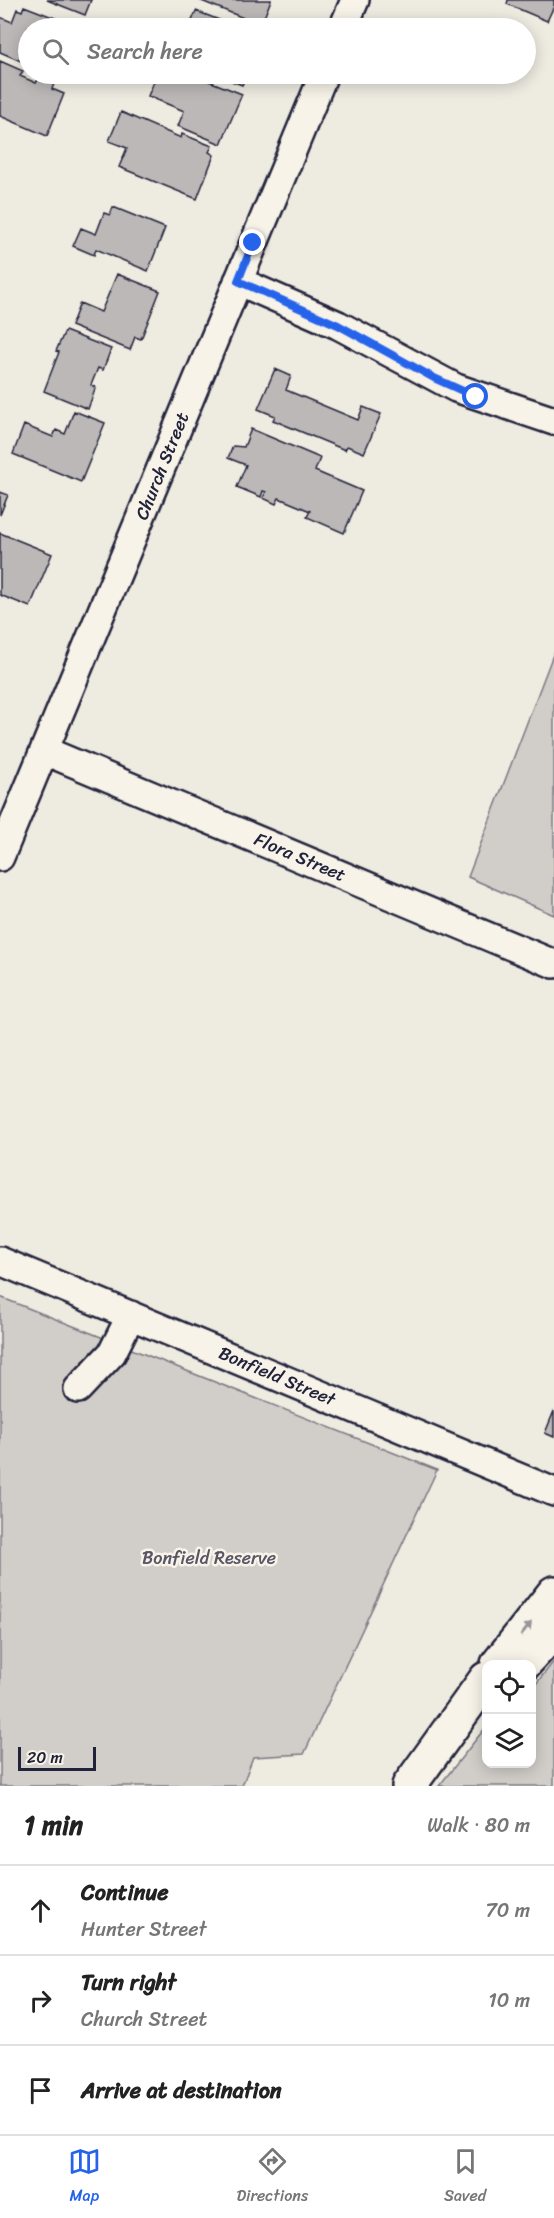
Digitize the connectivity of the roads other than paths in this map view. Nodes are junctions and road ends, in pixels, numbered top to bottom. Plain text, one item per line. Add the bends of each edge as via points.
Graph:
1 (355, 0) edge
2 (347, 18) edge
3 (320, 84) edge
4 (238, 281) junction
5 (554, 421) edge
6 (45, 751) junction
7 (0, 857) edge
8 (554, 964) edge
9 (0, 1261) edge
10 (131, 1315) junction
11 (78, 1389) dead end
12 (554, 1492) edge
13 (554, 1593) edge
14 (554, 1631) edge
15 (502, 1660) edge
16 (528, 1660) edge
17 (482, 1685) edge
18 (482, 1712) edge
19 (409, 1786) edge
20 (418, 1786) edge

1 - 2 street
3 - 4 street, Church Street
4 - 5 street via 338,325 456,388
4 - 6 street, Church Street
6 - 7 street, Church Street
6 - 8 street, Flora Street
9 - 10 street, Bonfield Street
10 - 11 street via 112,1353
10 - 12 street, Bonfield Street
15 -> 13 main road
14 - 16 main road
17 - 19 main road
18 - 20 main road

